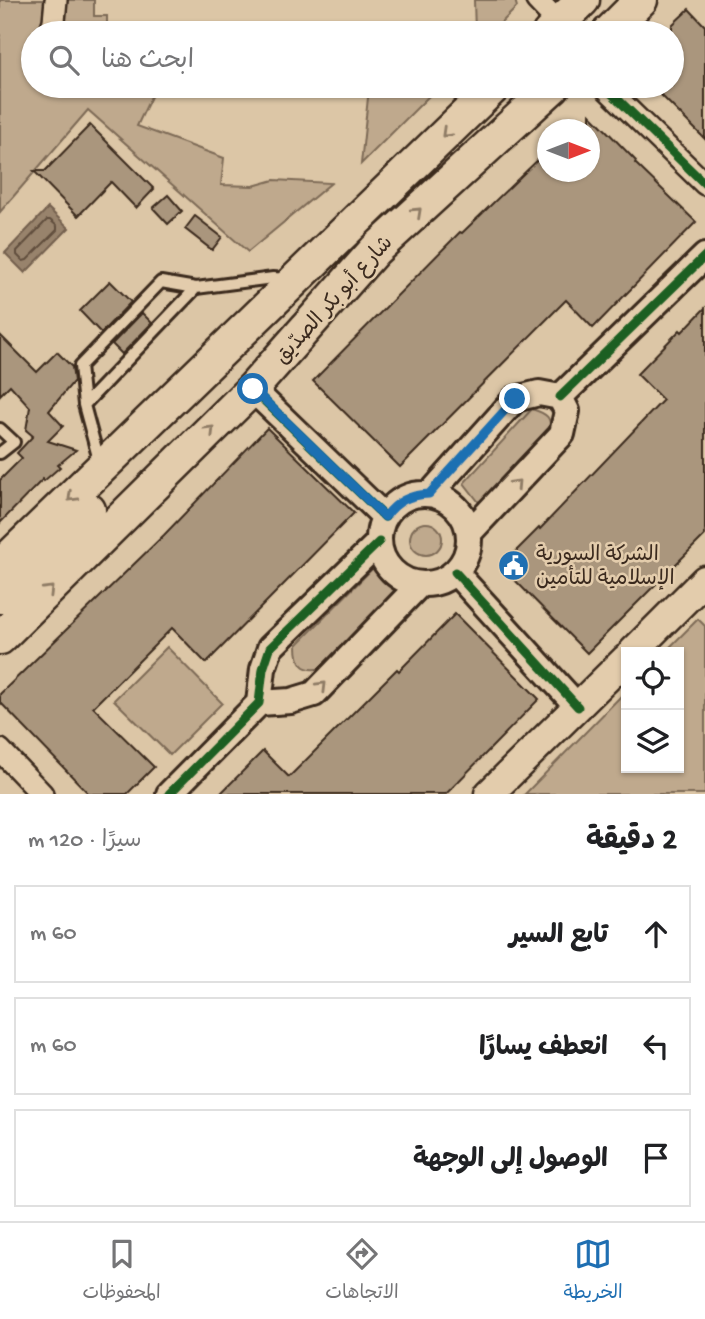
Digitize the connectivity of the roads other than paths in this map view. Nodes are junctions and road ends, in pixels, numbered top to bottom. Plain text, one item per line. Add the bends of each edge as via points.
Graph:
1 (56, 0) edge
2 (537, 0) edge
3 (583, 0) edge
4 (641, 0) edge
5 (54, 21) edge
6 (550, 21) edge
7 (561, 21) edge
8 (620, 21) edge
9 (483, 98) edge
10 (541, 98) edge
11 (616, 98) edge
12 (705, 184) edge
13 (375, 250) junction
14 (705, 256) edge
15 (295, 280) junction
16 (196, 288) junction
17 (253, 389) junction
18 (561, 397) junction
19 (84, 405) junction
20 (0, 429) edge
21 (0, 453) edge
22 (101, 468) junction
23 (429, 494) junction
24 (385, 517) junction
25 (469, 534) junction
26 (379, 542) junction
27 (0, 566) edge
28 (455, 572) junction
29 (420, 584) junction
30 (701, 593) edge
31 (0, 597) edge
32 (0, 638) edge
33 (639, 647) edge
34 (621, 664) edge
35 (259, 703) junction
36 (578, 707) junction
37 (0, 750) edge
38 (42, 794) edge
39 (169, 794) edge
40 (489, 794) edge

1 - 5 street
2 - 6 street
3 - 7 main road
4 - 8 main road
9 -> 15 main road, شارع أبو بكر الصدّيق
13 -> 10 main road, شارع أبو بكر الصدّيق
11 - 12 street
13 - 17 main road, شارع أبو بكر الصدّيق
13 - 31 main road via 329,273
14 - 18 street
15 - 16 lane via 273,278
15 - 22 main road, شارع أبو بكر الصدّيق
16 - 19 lane
16 - 19 lane via 161,282 80,366
17 - 24 street
32 -> 17 main road, شارع أبو بكر الصدّيق
18 - 23 street via 539,393 515,399
25 -> 18 street via 562,434 567,411
19 - 22 lane
20 - 21 lane via 14,442
22 -> 27 main road, شارع أبو بكر الصدّيق
23 - 24 street via 404,499
23 - 25 street via 456,507
24 - 26 street
25 - 28 street via 464,561
26 - 29 street via 388,566
26 - 35 street via 270,648
28 - 29 street
28 - 36 street
35 -> 29 street via 314,694
30 - 33 main road
34 - 36 main road
35 - 39 street
36 - 40 main road
37 - 38 street

